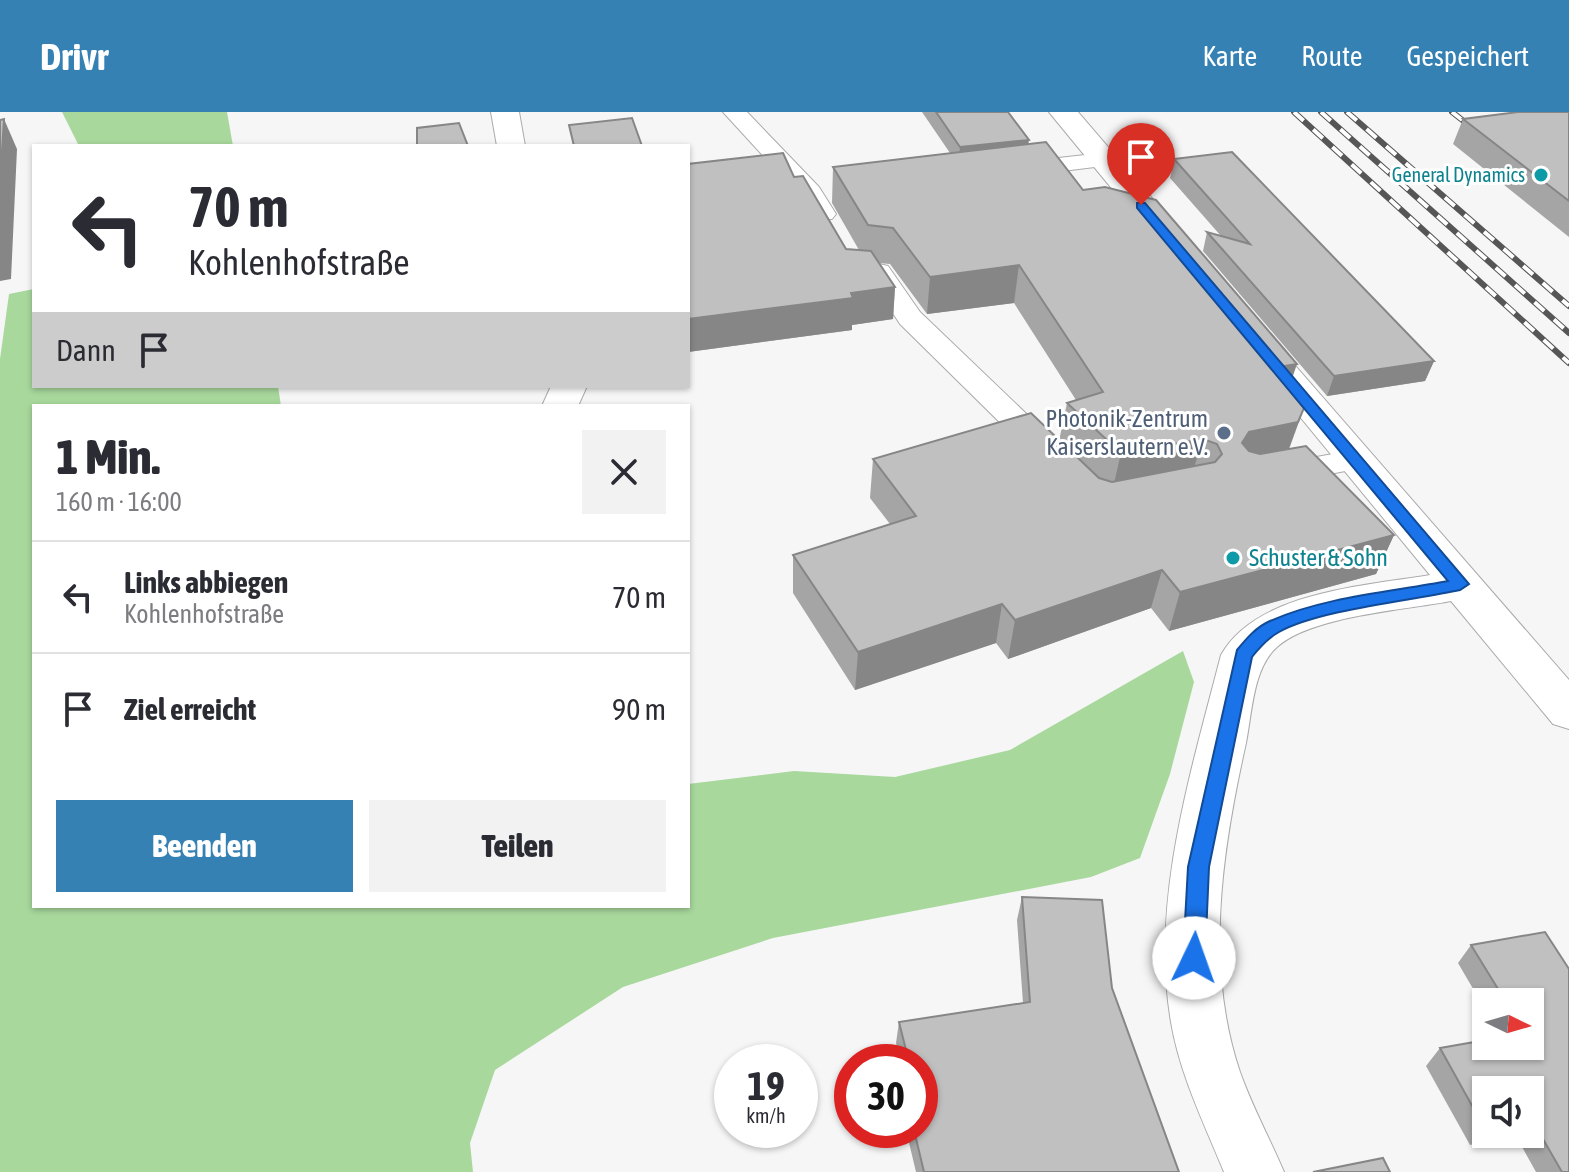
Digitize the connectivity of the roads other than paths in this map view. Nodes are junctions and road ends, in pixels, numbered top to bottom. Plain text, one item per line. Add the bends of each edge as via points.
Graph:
1 (505, 112) edge
2 (734, 112) edge
3 (1063, 112) edge
4 (511, 144) edge
5 (1103, 160) junction
6 (991, 173) edge
7 (840, 188) edge
8 (810, 192) junction
9 (1193, 266) edge
10 (1233, 314) edge
11 (1355, 460) junction
12 (1064, 468) edge
13 (1248, 480) edge
14 (1460, 584) junction
15 (1569, 711) edge
16 (1254, 1172) edge

1 - 4 street
2 - 8 lane
3 - 5 street
5 - 6 lane
5 - 9 street
7 - 8 lane
8 - 12 lane via 856,273 879,272 910,318
10 - 11 street
11 - 13 lane
11 - 14 street
14 - 15 street
14 - 16 street via 1275,626 1243,655 1199,867 1194,958 1196,1003 1211,1069

